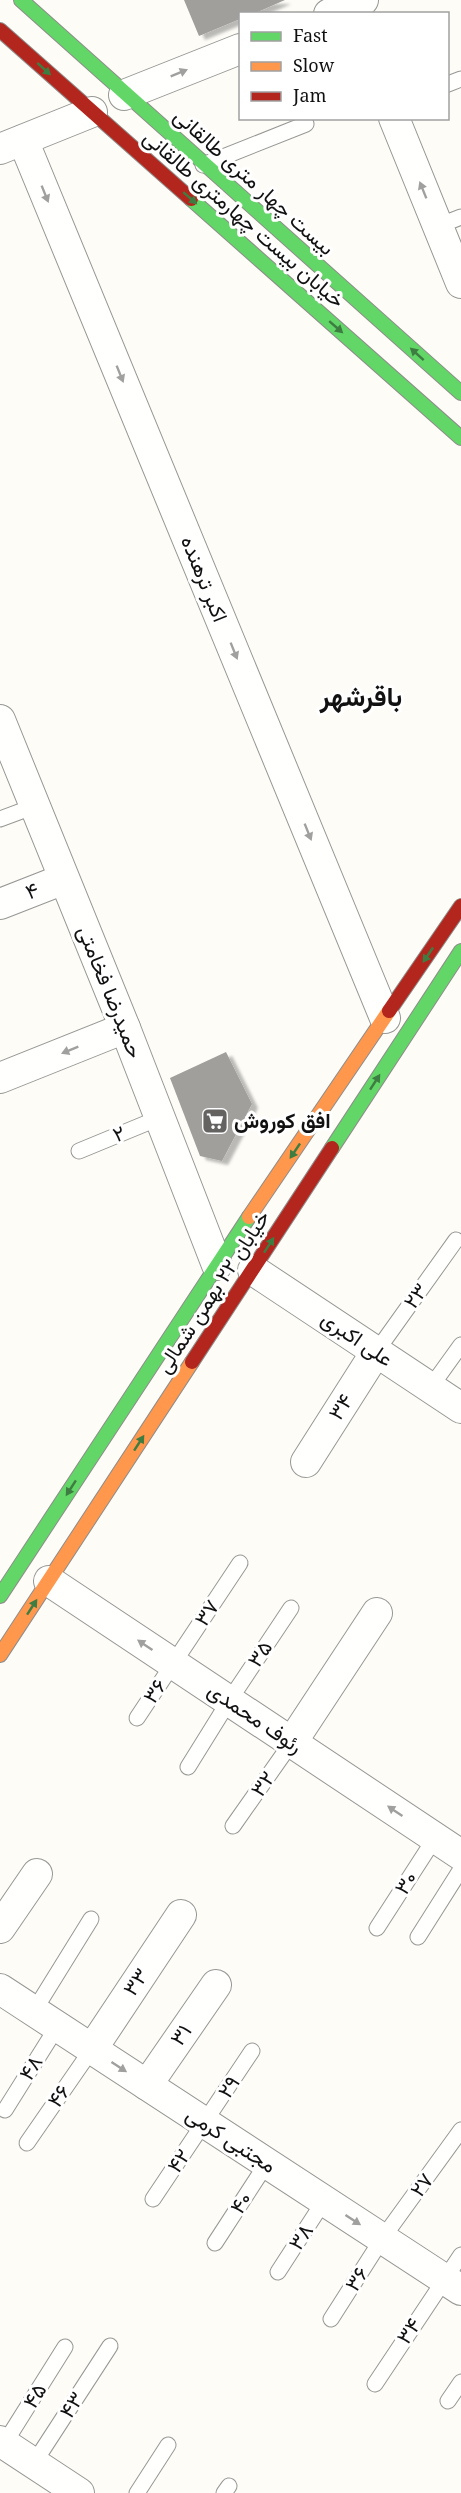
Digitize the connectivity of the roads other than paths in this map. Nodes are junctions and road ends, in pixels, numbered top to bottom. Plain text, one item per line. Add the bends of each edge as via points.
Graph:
1 (21, 0) edge
2 (0, 30) edge
3 (239, 49) edge
4 (124, 95) junction
5 (92, 112) junction
6 (395, 120) edge
7 (306, 124) dead end
8 (12, 144) edge
9 (203, 165) junction
10 (449, 221) edge
11 (461, 283) edge
12 (461, 393) edge
13 (461, 438) edge
14 (1, 727) edge
15 (35, 806) junction
16 (0, 819) edge
17 (64, 879) junction
18 (0, 904) edge
19 (461, 906) edge
20 (460, 957) edge
21 (385, 1018) junction
22 (124, 1028) junction
23 (0, 1078) edge
24 (159, 1118) junction
25 (79, 1151) dead end
26 (456, 1240) dead end
27 (217, 1265) junction
28 (253, 1269) junction
29 (461, 1345) edge
30 (376, 1352) junction
31 (430, 1388) junction
32 (461, 1408) edge
33 (306, 1462) dead end
34 (240, 1563) dead end
35 (49, 1581) junction
36 (0, 1596) edge
37 (291, 1608) dead end
38 (377, 1613) dead end
39 (0, 1656) edge
40 (173, 1664) junction
41 (229, 1701) junction
42 (137, 1718) dead end
43 (292, 1742) junction
44 (188, 1767) dead end
45 (233, 1826) dead end
46 (435, 1838) junction
47 (461, 1855) edge
48 (461, 1869) edge
49 (37, 1874) dead end
50 (181, 1915) dead end
51 (91, 1919) dead end
52 (0, 1928) edge
53 (377, 1928) dead end
54 (418, 1937) dead end
55 (216, 1985) dead end
56 (0, 1989) edge
57 (45, 2019) junction
58 (92, 2049) junction
59 (252, 2051) dead end
60 (147, 2085) junction
61 (5, 2110) dead end
62 (205, 2123) junction
63 (461, 2130) edge
64 (27, 2143) dead end
65 (267, 2163) junction
66 (153, 2199) dead end
67 (324, 2201) junction
68 (382, 2239) junction
69 (216, 2243) dead end
70 (461, 2255) edge
71 (278, 2272) dead end
72 (453, 2285) edge
73 (331, 2319) dead end
74 (110, 2346) dead end
75 (65, 2347) dead end
76 (461, 2382) edge
77 (375, 2384) dead end
78 (448, 2401) dead end
79 (2, 2445) edge
80 (168, 2445) dead end
81 (34, 2463) junction
82 (68, 2490) edge
83 (137, 2493) edge

1 - 4 street, بیست چهار متری طالقانی
2 -> 5 street, خیابان بیست چهارمتری طالقانی
4 -> 3 street
4 - 5 street
4 - 9 street, بیست چهار متری طالقانی
5 - 8 street
5 -> 13 street, خیابان بیست چهارمتری طالقانی
10 -> 6 street
7 - 9 lane
8 -> 21 street, اکبر ترهنده
12 -> 9 street, بیست چهار متری طالقانی
10 - 11 street
14 - 15 street, حمیدرضا فخامتی
15 - 16 lane
15 - 17 street, حمیدرضا فخامتی
17 - 18 street, ۴
17 - 22 street, حمیدرضا فخامتی
19 -> 21 street, خیابان ۲۲ بهمن شمالی
28 -> 20 street, خیابان ۲۲ بهمن شمالی
21 -> 27 street, خیابان ۲۲ بهمن شمالی
22 -> 23 street
22 - 24 street, حمیدرضا فخامتی
24 - 25 lane, ۲
24 - 27 street, حمیدرضا فخامتی
26 - 30 lane, ۲۳
27 -> 36 street, خیابان ۲۲ بهمن شمالی
28 - 30 street, علی اکبری
35 -> 28 street, خیابان ۲۲ بهمن شمالی
29 - 31 lane
30 - 31 street, علی اکبری
30 - 33 street, ۳۴
31 - 32 street, علی اکبری
34 - 40 lane, ۳۷
39 -> 35 street, خیابان ۲۲ بهمن شمالی
40 -> 35 street, رئوف محمدی
37 - 41 lane, ۳۵
38 - 43 street
40 - 41 street, رئوف محمدی
40 - 42 lane, ۳۶
41 - 43 street, رئوف محمدی
41 - 44 lane
43 - 45 lane, ۳۲
46 -> 43 street, رئوف محمدی
46 - 47 street, رئوف محمدی
46 - 53 lane, ۳۰
48 - 54 lane
49 - 52 street
50 - 58 street, ۳۳
51 - 57 lane
55 - 60 street, ۳۱
56 - 57 street, مجتبی کرمی
57 - 58 street, مجتبی کرمی
57 - 61 lane, ۴۸
58 -> 60 street, مجتبی کرمی
58 - 64 lane, ۴۶
59 - 62 lane, ۲۹
60 - 62 street, مجتبی کرمی
62 - 65 street, مجتبی کرمی
62 - 66 lane, ۴۲
63 - 68 lane, ۲۷
65 - 67 street, مجتبی کرمی
65 - 69 lane, ۴۰
67 -> 68 street, مجتبی کرمی
67 - 71 lane, ۳۸
68 - 72 street, مجتبی کرمی
68 - 73 lane, ۳۶
70 - 72 lane, ۳۴
72 - 77 lane, ۳۴
74 - 81 lane, ۴۳
75 - 79 lane, ۴۵
76 - 78 lane
79 - 81 street
80 - 83 lane
81 - 82 street

